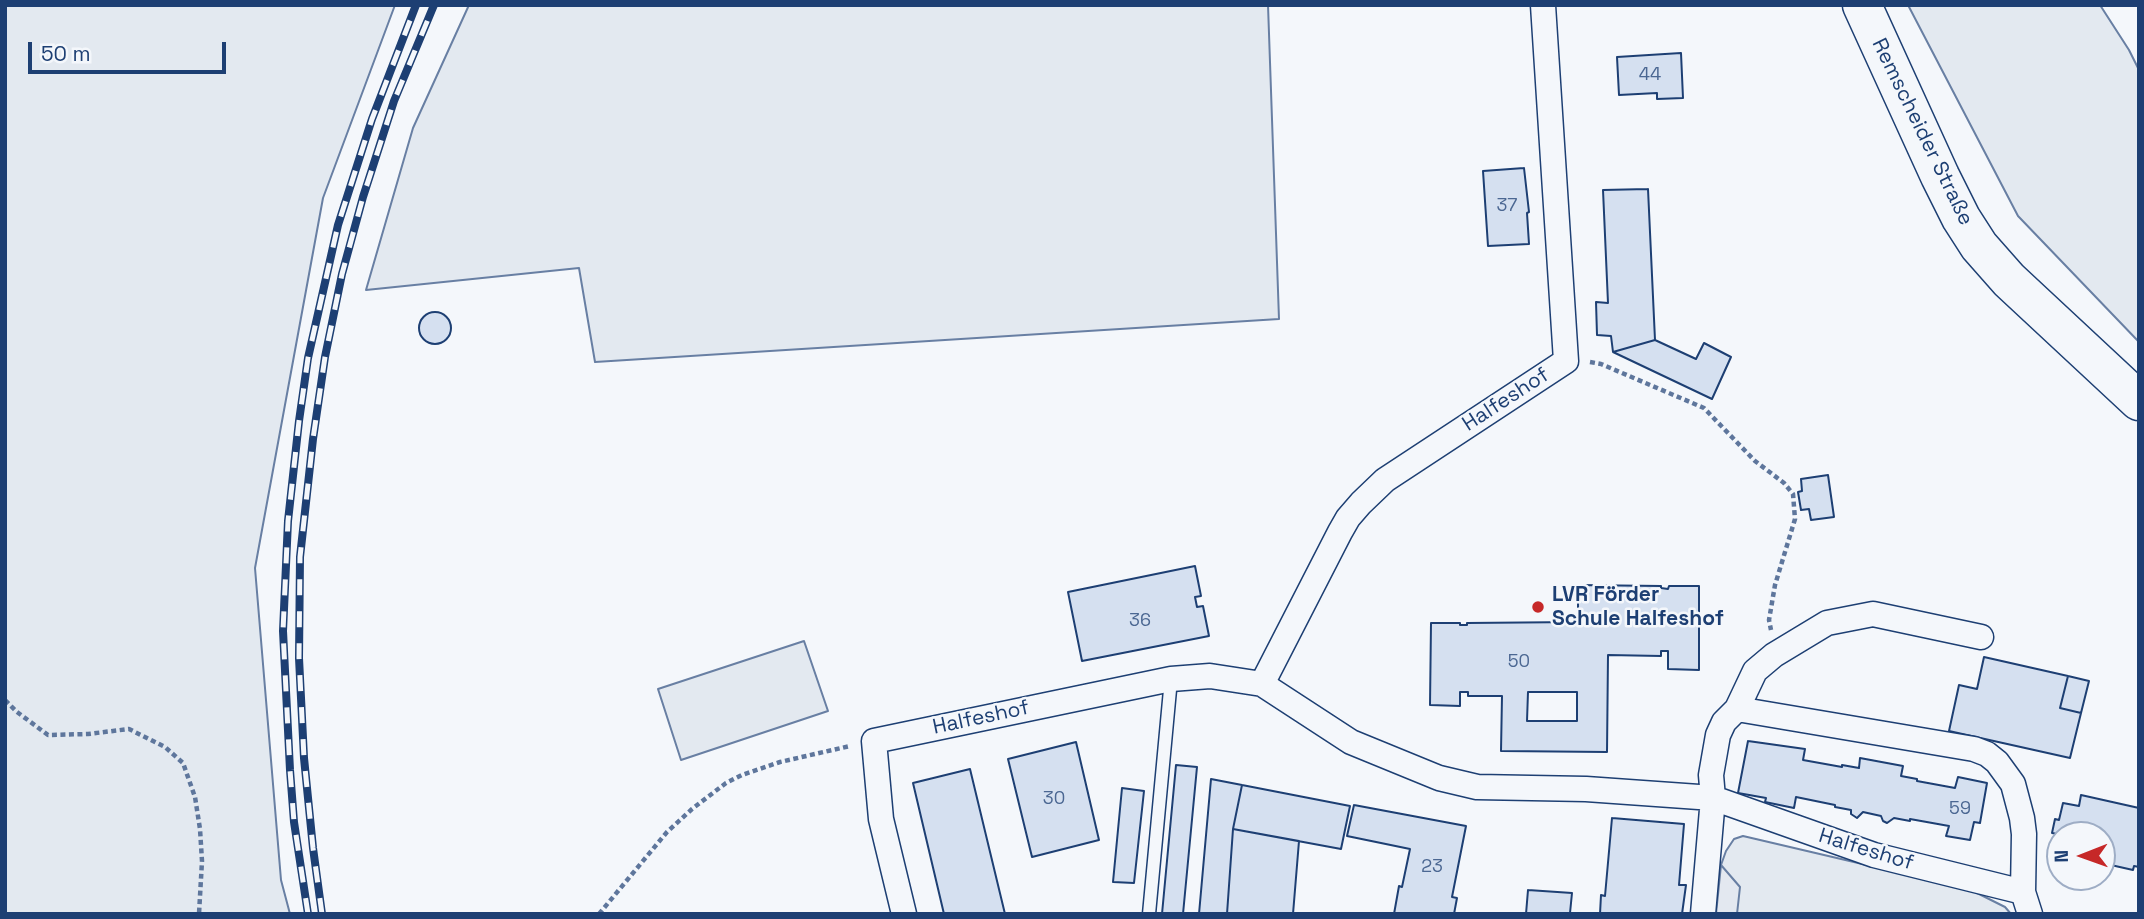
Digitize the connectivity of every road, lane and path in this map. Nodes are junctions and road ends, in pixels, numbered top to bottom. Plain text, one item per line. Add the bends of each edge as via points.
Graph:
1 (1543, 5) edge
2 (1862, 5) edge
3 (1566, 361) junction
4 (2139, 401) edge
5 (1980, 637) dead end
6 (1774, 656) junction
7 (1171, 678) junction
8 (1262, 684) junction
9 (5, 700) edge
10 (1737, 709) junction
11 (874, 741) junction
12 (1713, 798) junction
13 (2027, 903) edge
14 (199, 914) edge
15 (599, 914) edge
16 (904, 914) edge
17 (1149, 914) edge
18 (1703, 914) edge

1 - 3 street, Halfeshof
2 - 4 main road, Remscheider Straße via 1940,176 1979,246 2016,287
3 - 6 path via 1601,364 1704,408 1793,494 1795,519 1769,620
3 - 8 street, Halfeshof via 1385,480 1361,503 1339,532
5 - 6 street via 1873,614 1827,623
6 - 10 street via 1755,671
7 - 8 street, Halfeshof via 1210,676
7 - 11 street, Halfeshof
7 - 17 lane
8 - 12 street, Halfeshof via 1351,742 1439,778 1477,788 1586,789
9 - 14 path via 48,735 129,729 165,747 183,763 200,829
10 - 12 street via 1718,735 1711,775
10 - 13 street, Halfeshof via 1987,754 2007,774 2017,798 2024,834
11 - 15 path via 780,762 726,783 667,832
11 - 16 street via 881,819
12 - 13 street, Halfeshof
12 - 18 street

